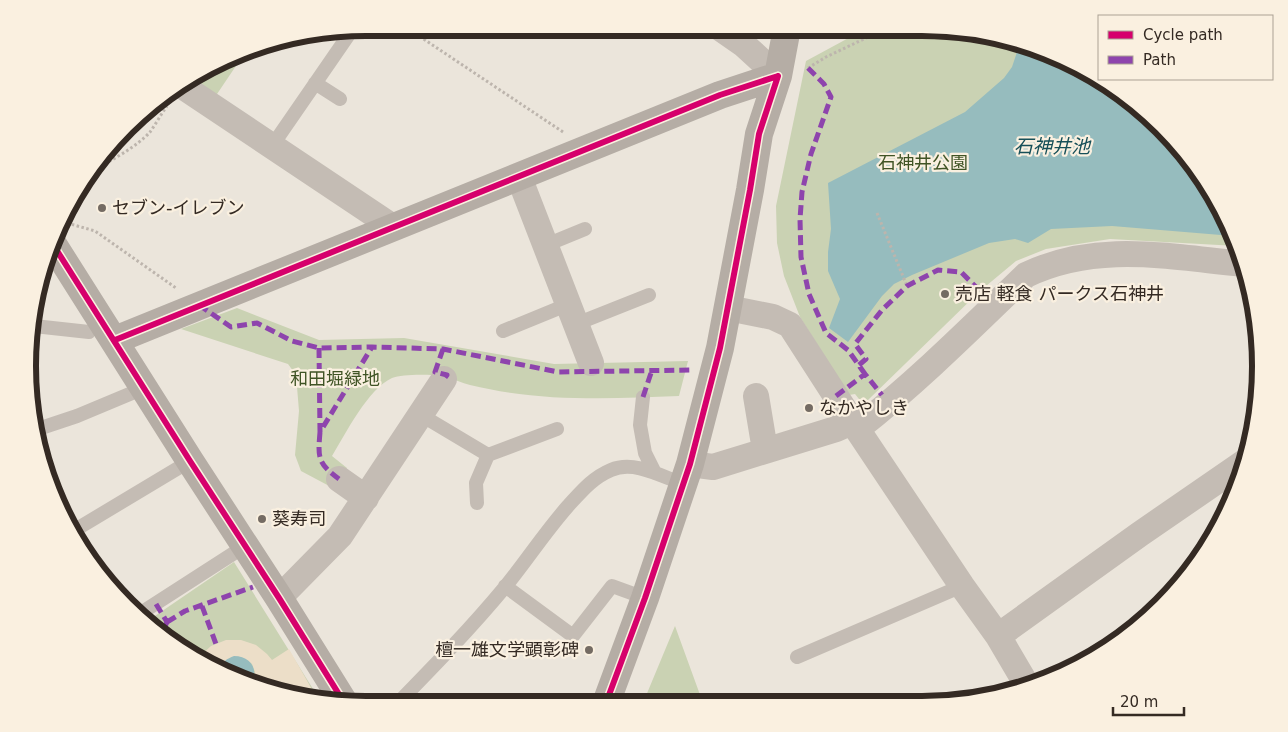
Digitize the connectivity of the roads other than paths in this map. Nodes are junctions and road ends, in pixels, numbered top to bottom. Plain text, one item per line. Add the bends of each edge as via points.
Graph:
1 (732, 36) edge
2 (786, 36) edge
3 (347, 37) edge
4 (778, 76) junction
5 (315, 83) junction
6 (187, 89) edge
7 (340, 99) dead end
8 (272, 146) junction
9 (519, 177) junction
10 (393, 227) junction
11 (585, 228) dead end
12 (546, 245) junction
13 (57, 251) edge
14 (1235, 263) edge
15 (649, 295) dead end
16 (728, 308) junction
17 (572, 314) junction
18 (39, 327) edge
19 (503, 331) dead end
20 (89, 332) dead end
21 (115, 340) junction
22 (591, 363) dead end
23 (444, 379) dead end
24 (144, 388) junction
25 (756, 396) dead end
26 (643, 397) dead end
27 (421, 415) junction
28 (854, 426) junction
29 (43, 427) edge
30 (557, 430) dead end
31 (765, 450) junction
32 (488, 455) junction
33 (190, 461) junction
34 (1235, 468) edge
35 (655, 473) junction
36 (686, 474) junction
37 (339, 479) dead end
38 (366, 498) junction
39 (477, 503) dead end
40 (78, 528) edge
41 (246, 546) junction
42 (505, 586) junction
43 (962, 586) junction
44 (279, 598) junction
45 (645, 598) junction
46 (146, 611) edge
47 (998, 636) junction
48 (797, 658) dead end
49 (1024, 679) edge
50 (339, 695) edge
51 (405, 696) edge
52 (609, 696) edge

1 - 4 street
2 - 4 street
3 - 5 lane
4 - 9 street via 720,95
4 - 16 street via 760,134
5 - 7 lane
5 - 8 lane
6 - 8 street
8 - 10 street
9 - 10 street
9 - 12 street
10 - 21 street
11 - 12 lane
12 - 17 street
13 - 21 street
14 - 28 street via 1113,253 1038,269 1026,275 890,404
15 - 17 lane
16 - 28 street via 773,317 790,325
16 - 36 street
17 - 19 lane
17 - 22 street
18 - 20 lane
21 - 24 street
23 - 27 street
24 - 29 lane
24 - 33 street
25 - 31 street
26 - 35 lane via 640,425 644,453
27 - 32 lane
27 - 38 street
28 - 31 street
28 - 43 street
30 - 32 lane
31 - 36 street
32 - 39 lane via 476,483
33 - 40 lane
33 - 41 street
34 - 47 street
35 - 36 lane
35 - 42 lane via 626,466 612,469 589,482 548,528
36 - 45 street
37 - 38 street
38 - 44 street via 340,536
41 - 44 street
41 - 46 lane
42 - 45 lane via 573,636 612,586
42 - 51 lane
43 - 47 street
43 - 48 lane
44 - 50 street
45 - 52 street
47 - 49 street

